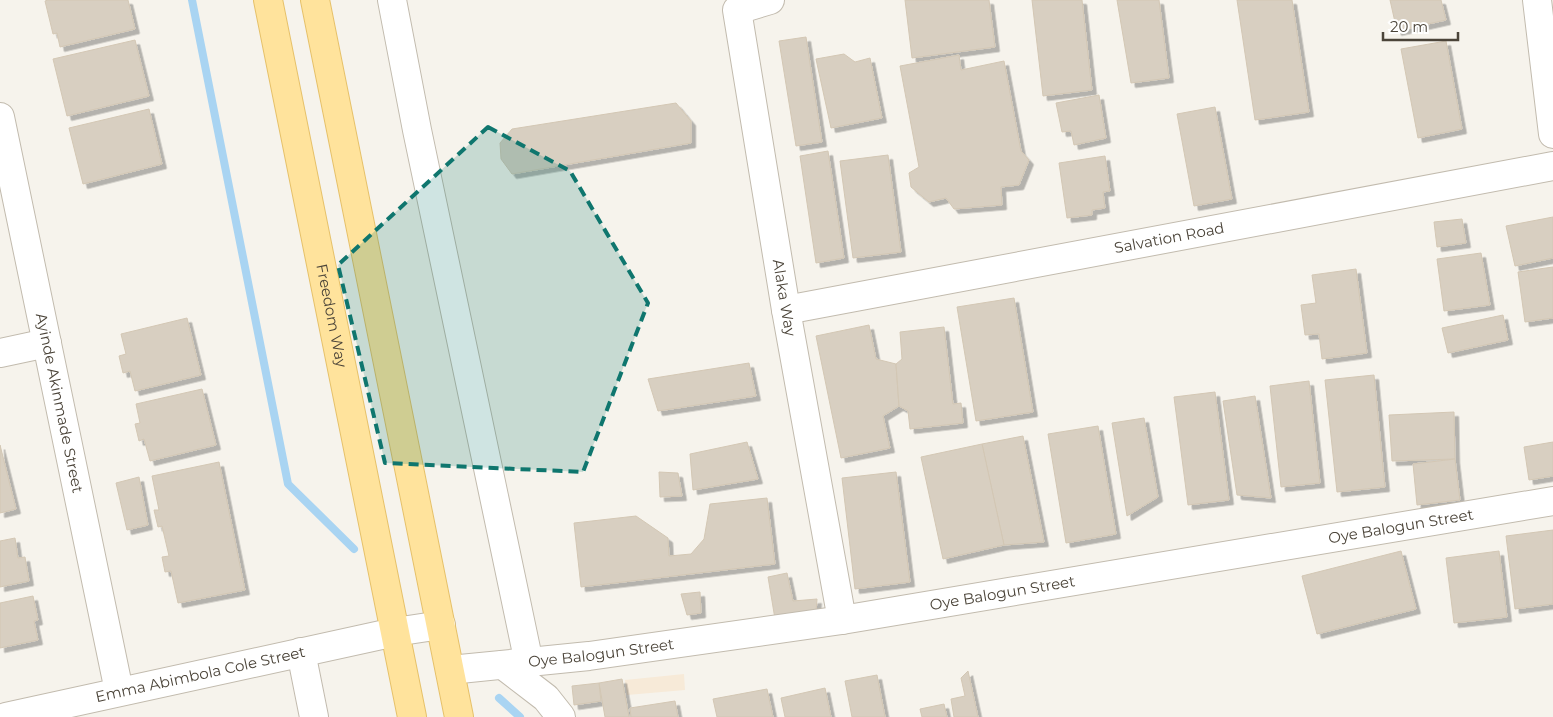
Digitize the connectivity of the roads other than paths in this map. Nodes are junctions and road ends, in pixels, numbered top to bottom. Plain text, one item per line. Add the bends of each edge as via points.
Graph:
1 (268, 0) edge
2 (315, 0) edge
3 (392, 0) edge
4 (770, 0) edge
5 (1537, 0) edge
6 (0, 117) edge
7 (1553, 134) edge
8 (1553, 166) edge
9 (786, 310) junction
10 (47, 343) junction
11 (0, 352) edge
12 (1553, 502) edge
13 (842, 620) junction
14 (441, 624) junction
15 (395, 632) junction
16 (301, 652) junction
17 (529, 663) junction
18 (503, 665) junction
19 (450, 670) junction
20 (119, 691) junction
21 (6, 717) edge
22 (314, 717) edge
23 (412, 717) edge
24 (460, 717) edge
25 (561, 717) edge

1 - 15 main road, Freedom Way
2 - 14 main road
3 - 17 street
4 - 9 street, Alaka Way via 737,10
5 - 7 street
6 - 10 street, Ayinde Akinmade Street
8 - 9 street, Salvation Road
9 - 13 street, Alaka Way
10 - 11 street
10 - 20 street, Ayinde Akinmade Street
12 - 13 street, Oye Balogun Street
13 - 17 street, Oye Balogun Street
14 - 15 street
14 - 19 main road
15 - 16 street, Emma Abimbola Cole Street
15 - 23 main road, Freedom Way
16 - 20 street, Emma Abimbola Cole Street
16 - 22 street
17 - 18 street, Oye Balogun Street
18 - 19 street, Oye Balogun Street
18 - 25 street via 546,698
19 - 24 main road
20 - 21 street, Emma Abimbola Cole Street

